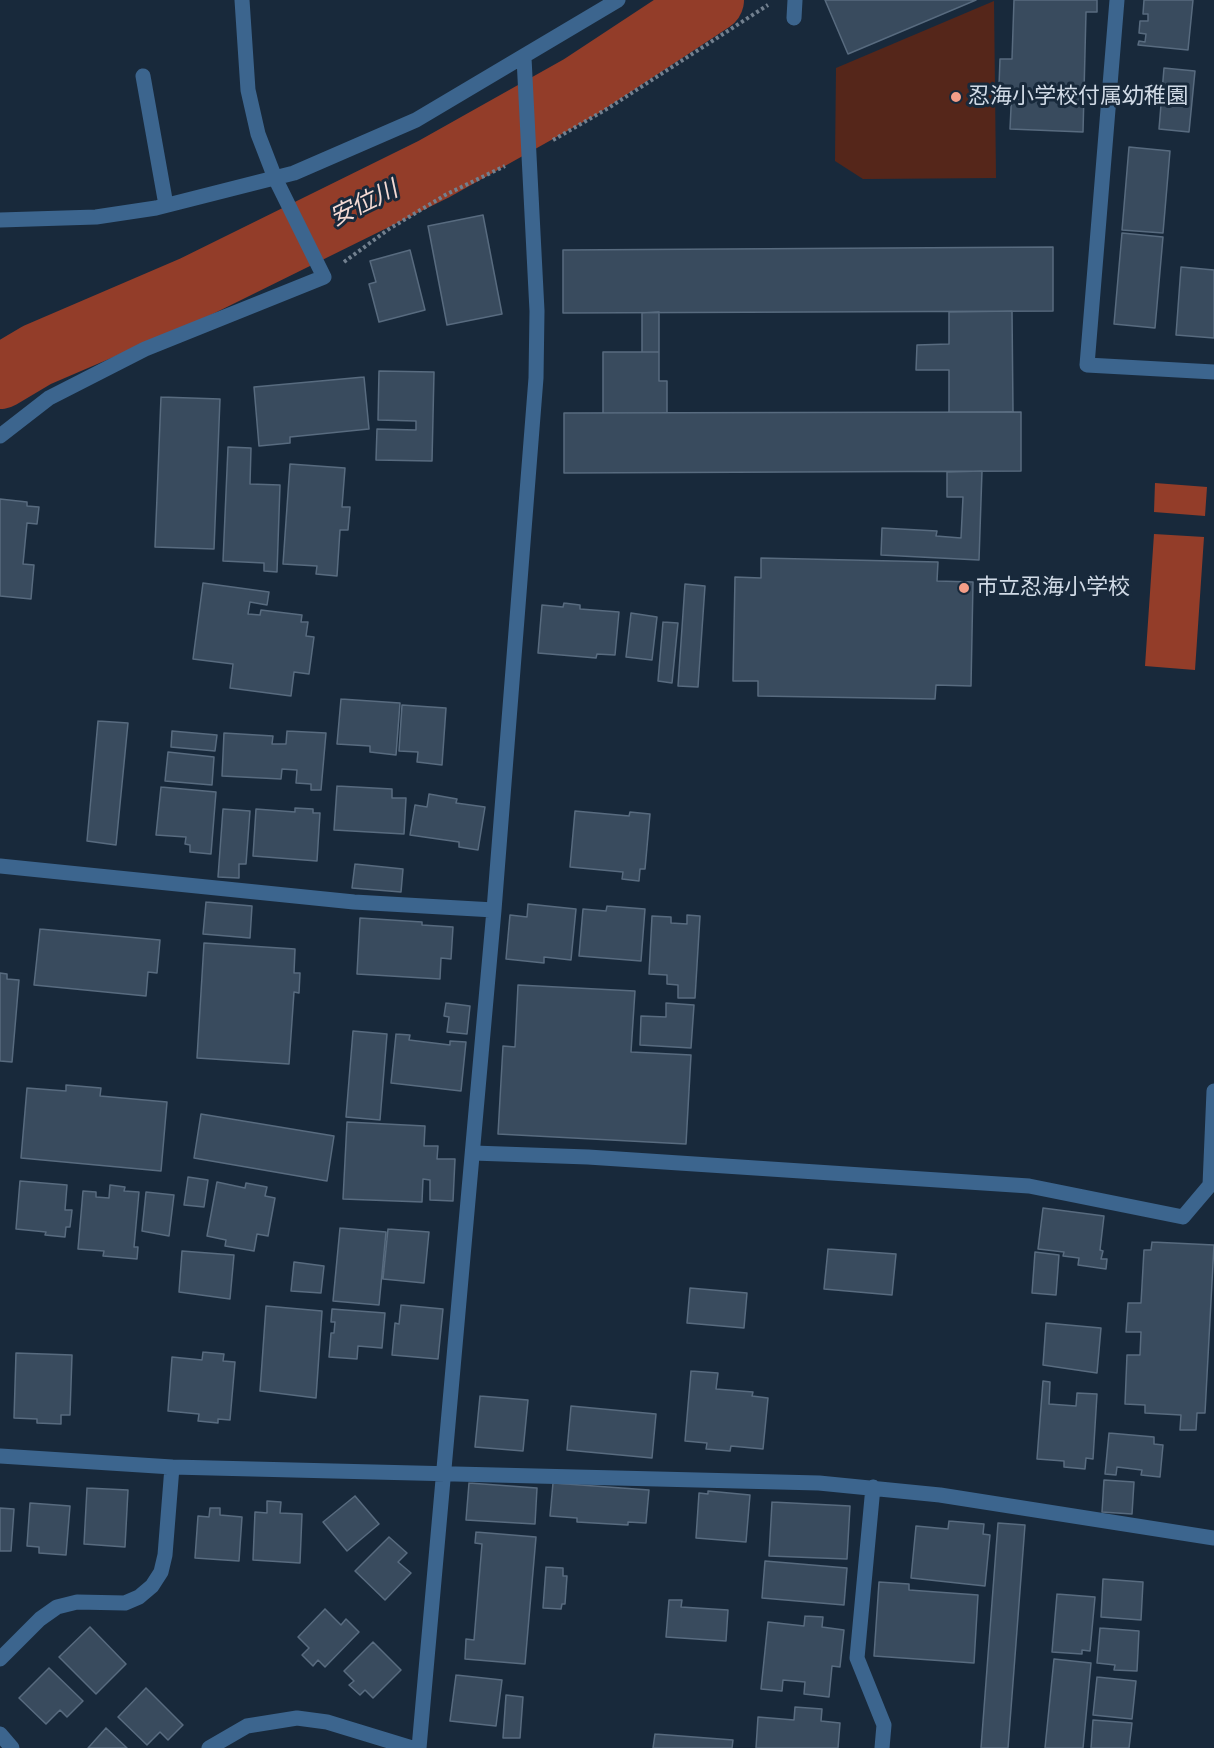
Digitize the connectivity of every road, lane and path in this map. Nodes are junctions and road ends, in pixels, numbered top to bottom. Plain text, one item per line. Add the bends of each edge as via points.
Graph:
1 (242, 0) edge
2 (618, 0) edge
3 (795, 0) edge
4 (1117, 0) edge
5 (794, 18) dead end
6 (524, 58) junction
7 (143, 76) dead end
8 (275, 178) junction
9 (166, 205) junction
10 (0, 220) edge
11 (1214, 372) edge
12 (0, 436) edge
13 (0, 866) edge
14 (494, 910) junction
15 (1214, 1091) edge
16 (473, 1153) junction
17 (0, 1456) edge
18 (172, 1467) junction
19 (445, 1474) junction
20 (873, 1487) junction
21 (1214, 1538) edge
22 (0, 1659) edge
23 (0, 1734) edge
24 (12, 1748) edge
25 (209, 1748) edge
26 (412, 1748) edge
27 (420, 1748) edge
28 (882, 1748) edge

1 - 8 street via 248,90 258,134
2 - 6 street
3 - 5 street
4 - 11 street via 1087,365
6 - 8 street via 416,120
6 - 14 street via 537,311 536,378
7 - 9 street
8 - 9 street
8 - 12 street via 324,277 145,349 49,398
9 - 10 street via 96,217
13 - 14 street via 354,902
14 - 16 street
15 - 16 street via 1210,1185 1183,1217 1029,1186
16 - 19 street
17 - 18 street
18 - 19 street
18 - 22 street via 165,1555 152,1586 125,1603 89,1602 57,1607
19 - 20 street
19 - 27 street
20 - 21 street
20 - 28 street via 857,1658 884,1725
23 - 24 street
25 - 26 street via 247,1726 297,1718 347,1727

